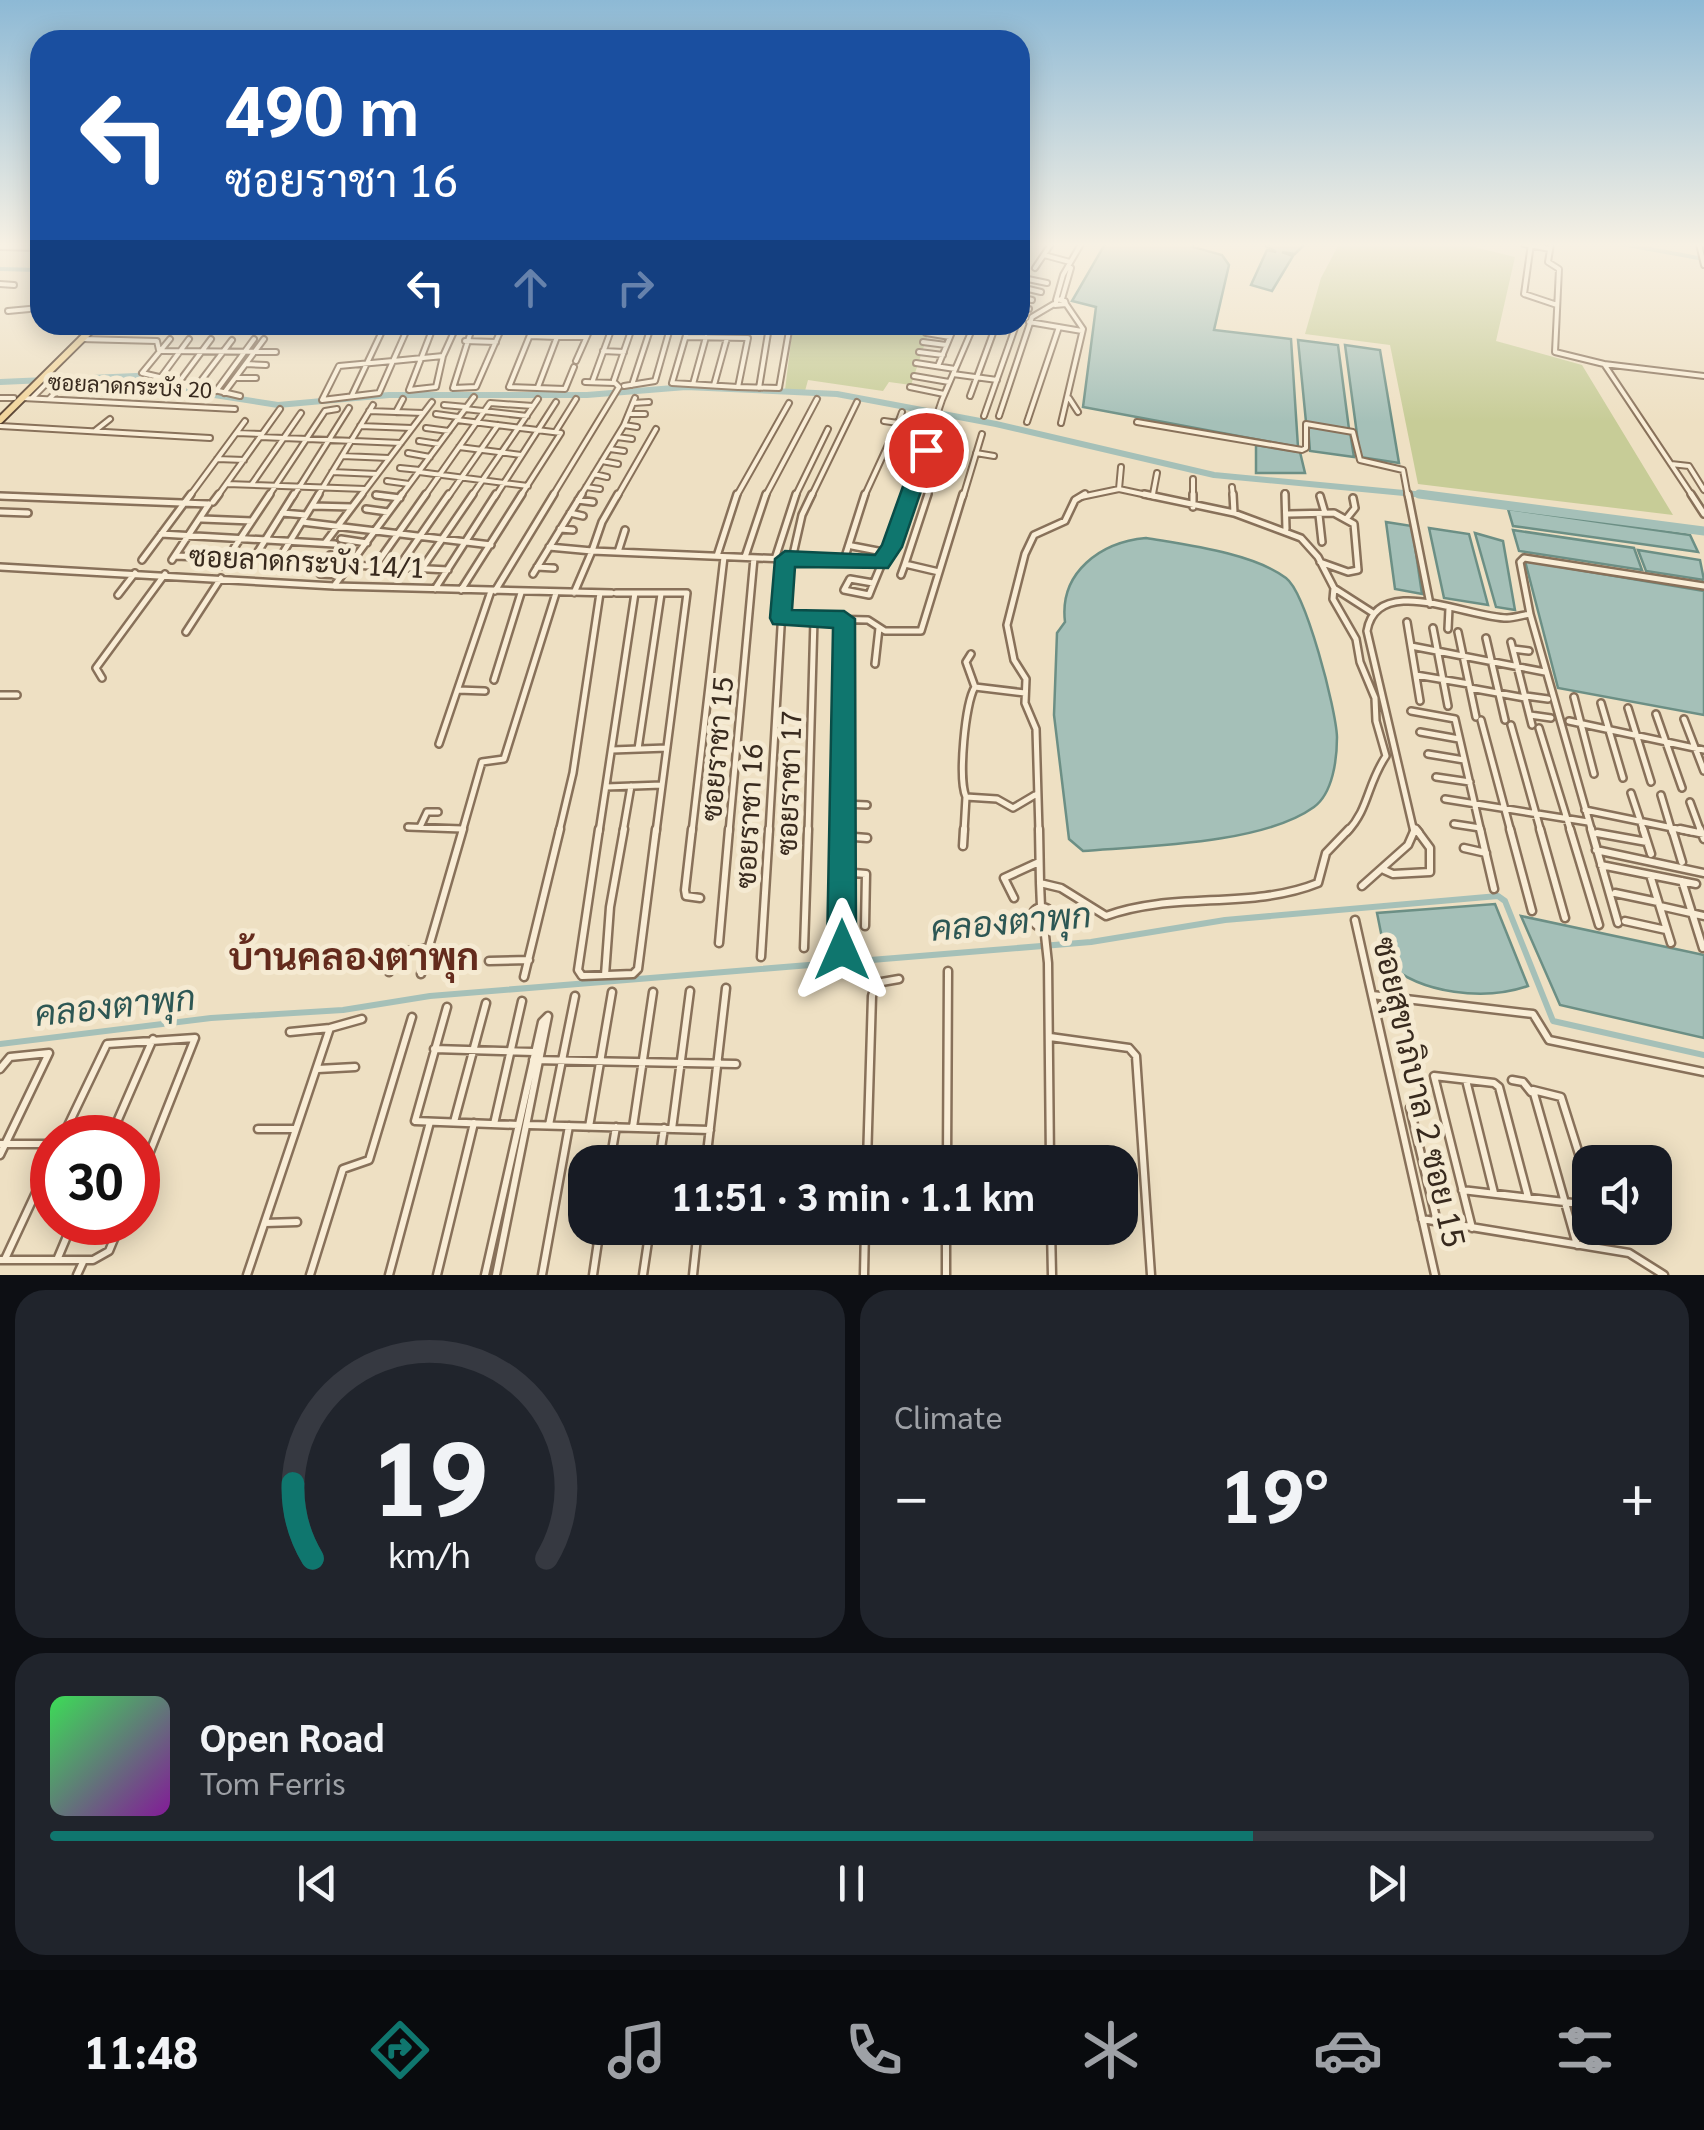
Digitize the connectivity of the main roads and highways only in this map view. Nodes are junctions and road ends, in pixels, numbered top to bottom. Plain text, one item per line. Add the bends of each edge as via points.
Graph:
1 (82, 335) edge
2 (85, 335) edge
3 (47, 369) junction
4 (0, 419) edge

1 - 3 main road
2 - 3 main road
3 - 4 main road

